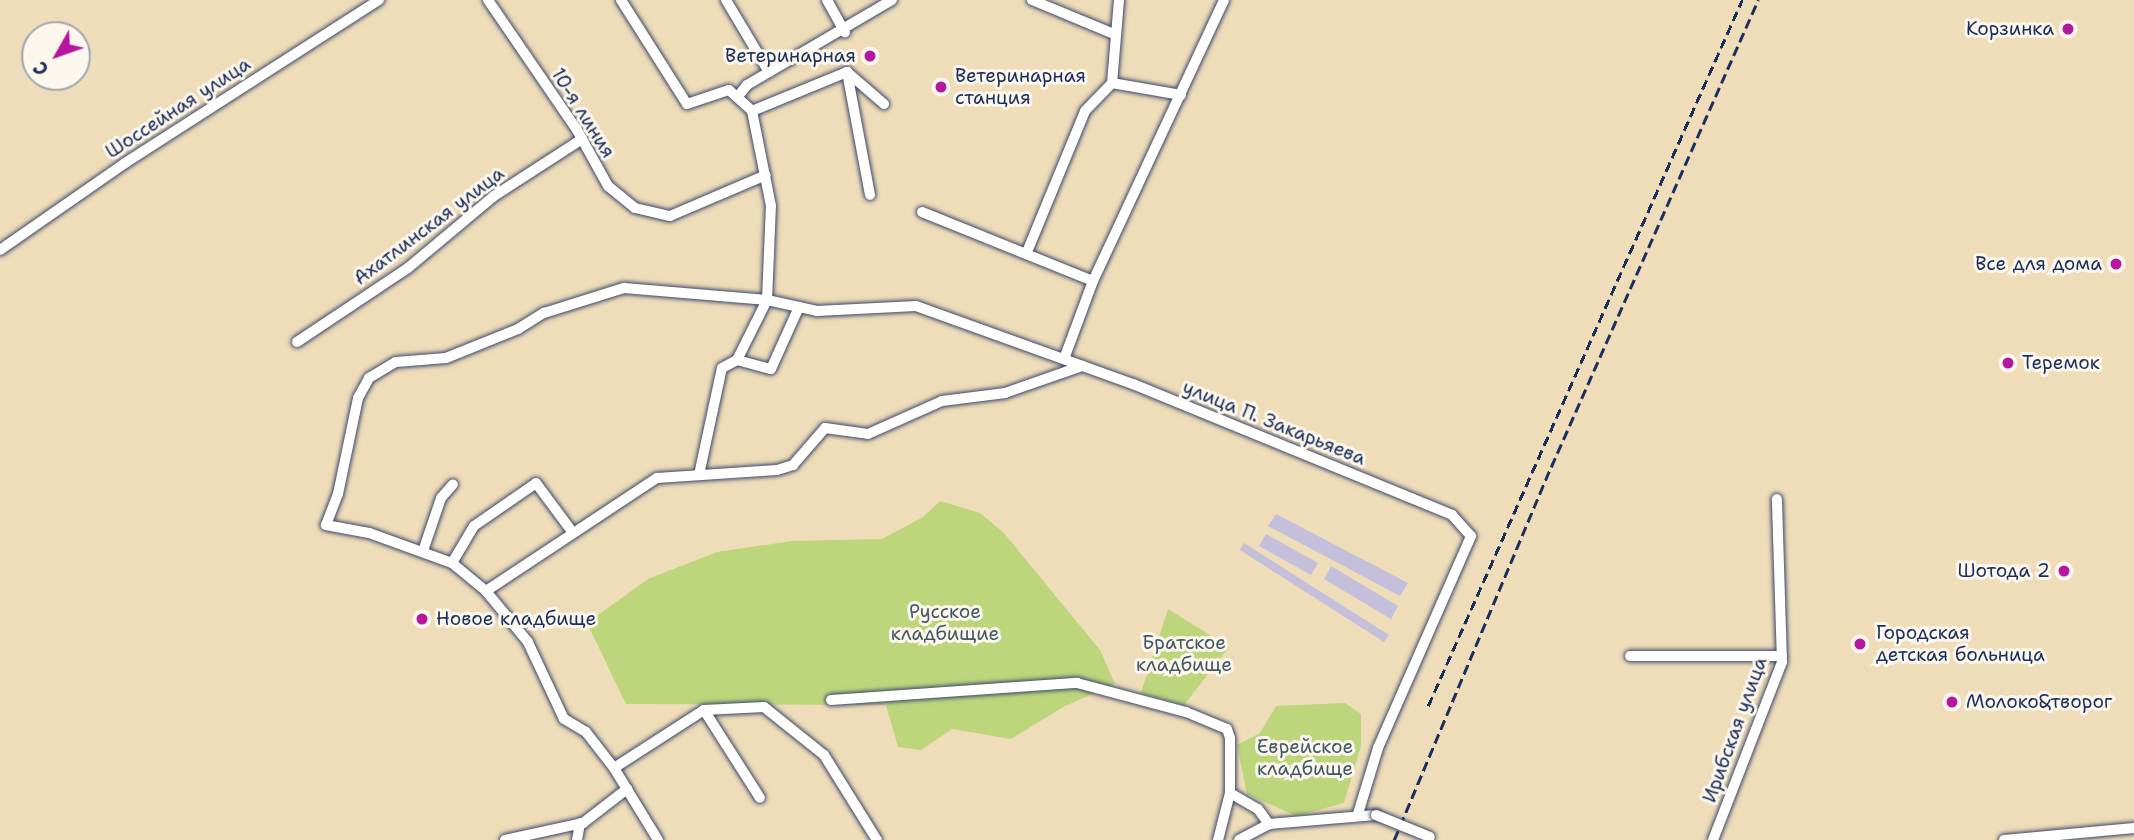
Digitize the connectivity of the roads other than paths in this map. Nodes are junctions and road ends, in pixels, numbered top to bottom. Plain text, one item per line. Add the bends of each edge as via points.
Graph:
1 (379, 0) edge
2 (488, 0) edge
3 (621, 0) edge
4 (726, 0) edge
5 (827, 0) edge
6 (892, 0) edge
7 (1032, 0) edge
8 (1119, 0) edge
9 (1224, 0) edge
10 (845, 32) junction
11 (1115, 35) junction
12 (769, 72) junction
13 (847, 72) junction
14 (1112, 83) junction
15 (739, 95) junction
16 (1181, 95) junction
17 (884, 104) dead end
18 (752, 111) junction
19 (582, 139) junction
20 (766, 175) junction
21 (870, 195) dead end
22 (922, 212) dead end
23 (0, 250) edge
24 (1027, 251) junction
25 (1093, 281) junction
26 (767, 300) junction
27 (799, 307) junction
28 (297, 342) dead end
29 (1064, 359) junction
30 (737, 360) junction
31 (1082, 366) junction
32 (699, 475) junction
33 (453, 484) dead end
34 (1777, 499) dead end
35 (573, 533) junction
36 (423, 551) junction
37 (452, 563) junction
38 (486, 591) junction
39 (1630, 656) dead end
40 (1782, 656) junction
41 (831, 700) dead end
42 (705, 710) junction
43 (614, 768) junction
44 (627, 789) junction
45 (1230, 793) junction
46 (760, 798) dead end
47 (1358, 814) junction
48 (580, 824) junction
49 (1269, 824) junction
50 (2134, 828) edge
51 (1433, 839) edge
52 (506, 840) edge
53 (577, 840) edge
54 (659, 840) edge
55 (877, 840) edge
56 (1218, 840) edge
57 (1239, 840) edge
58 (1713, 840) edge
59 (2004, 840) edge

1 - 23 street, Шоссейная улица via 125,163
2 - 19 street, 10-я линия
3 - 15 street via 687,104 729,90
4 - 12 street
5 - 10 street
6 - 10 street
7 - 11 street
8 - 11 street
9 - 16 street
10 - 12 street
11 - 14 street
12 - 15 street
13 - 17 street
13 - 18 street
13 - 21 street
14 - 16 street
14 - 24 street via 1085,111
15 - 18 street
16 - 25 street
18 - 20 street
19 - 20 street, 10-я линия via 608,186 635,208 670,216
19 - 28 street, Ахатлинская улица via 494,196 408,268
20 - 26 street via 771,206
22 - 24 street
24 - 25 street
25 - 29 street
26 - 27 street, улица П. Закарьяева
26 - 30 street
26 - 36 street, улица П. Закарьяева via 624,288 544,313 446,358 397,362 369,378 358,398 338,494 326,525
27 - 29 street, улица П. Закарьяева via 817,311 916,306
27 - 30 street via 771,369
29 - 31 street, улица П. Закарьяева
30 - 32 street via 722,368 715,386 710,437
31 - 32 street via 1005,393 942,401 868,434 825,428 793,465
31 - 47 street, улица П. Закарьяева via 1452,515 1471,536 1378,748
32 - 35 street via 657,478
33 - 36 street via 441,498
34 - 40 street
35 - 37 street via 536,483 474,526
35 - 38 street
36 - 37 street
37 - 38 street
38 - 43 street via 528,642 564,719 586,732
39 - 40 street, Ирибская улица
40 - 58 street, Ирибская улица
41 - 45 street via 1050,683 1097,686 1227,729
42 - 43 street
42 - 46 street
42 - 55 street via 764,707 824,755
43 - 44 street
44 - 48 street
44 - 54 street
45 - 49 street via 1258,809
45 - 56 street
47 - 49 street via 1318,824
47 - 51 street, bridge via 1376,815
48 - 52 street
48 - 53 street
49 - 57 street
50 - 59 street

